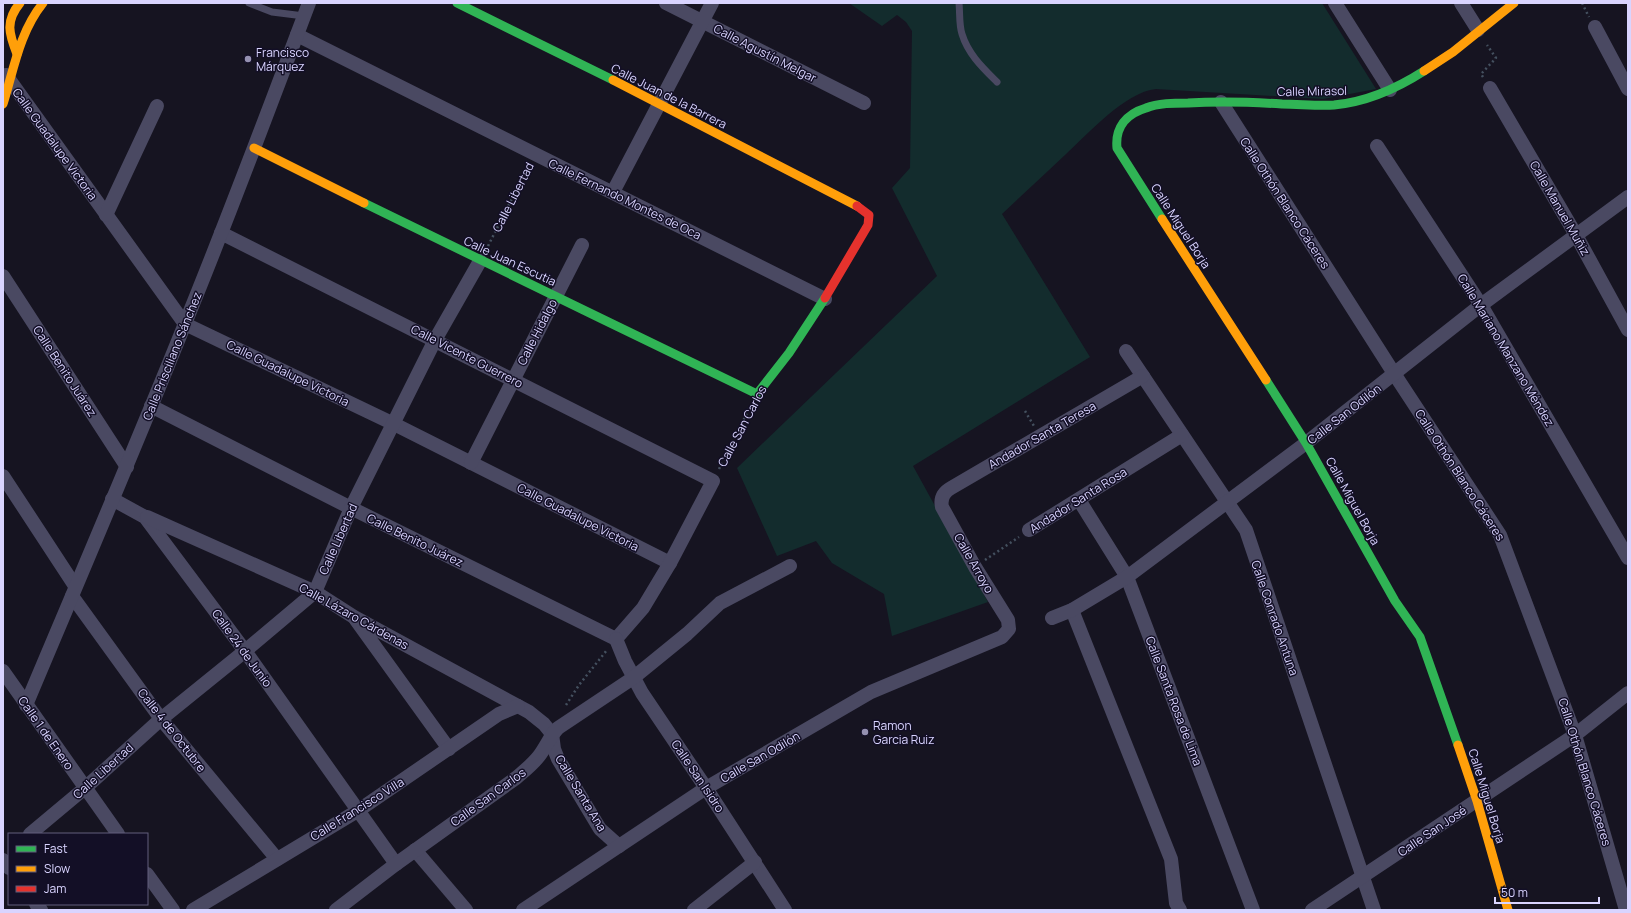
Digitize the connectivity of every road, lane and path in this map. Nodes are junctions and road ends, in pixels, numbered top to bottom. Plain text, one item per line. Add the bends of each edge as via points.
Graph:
1 (20, 3) edge
2 (43, 3) edge
3 (249, 3) edge
4 (309, 3) edge
5 (456, 3) edge
6 (666, 3) edge
7 (712, 3) edge
8 (959, 3) edge
9 (1335, 3) edge
10 (1461, 3) edge
11 (1514, 3) edge
12 (304, 16) junction
13 (702, 21) junction
14 (1595, 27) dead end
15 (1478, 30) junction
16 (297, 35) junction
17 (17, 54) junction
18 (1496, 58) dead end
19 (3, 70) edge
20 (1481, 74) dead end
21 (11, 82) junction
22 (997, 82) dead end
23 (1490, 88) dead end
24 (1628, 89) edge
25 (1390, 90) junction
26 (1221, 102) junction
27 (864, 103) dead end
28 (3, 104) edge
29 (660, 104) junction
30 (157, 106) dead end
31 (1116, 134) joint
32 (1377, 146) dead end
33 (254, 148) junction
34 (535, 154) junction
35 (613, 192) junction
36 (1628, 197) edge
37 (106, 215) junction
38 (869, 215) joint
39 (221, 233) junction
40 (1576, 235) junction
41 (582, 244) dead end
42 (480, 261) junction
43 (3, 276) edge
44 (556, 296) junction
45 (825, 299) junction
46 (1481, 305) junction
47 (185, 324) junction
48 (1628, 330) edge
49 (435, 340) junction
50 (1126, 351) dead end
51 (1395, 375) junction
52 (1143, 376) junction
53 (513, 379) junction
54 (757, 394) junction
55 (151, 406) junction
56 (394, 424) junction
57 (1182, 435) junction
58 (1306, 443) junction
59 (471, 463) junction
60 (127, 467) junction
61 (3, 476) edge
62 (713, 481) junction
63 (942, 496) joint
64 (112, 499) junction
65 (1079, 500) junction
66 (1228, 502) junction
67 (351, 508) junction
68 (145, 517) junction
69 (1029, 530) joint
70 (1628, 558) edge
71 (670, 563) junction
72 (790, 566) dead end
73 (975, 567) junction
74 (1127, 577) junction
75 (74, 591) junction
76 (315, 592) junction
77 (1072, 610) junction
78 (354, 617) junction
79 (1052, 618) dead end
80 (1009, 629) joint
81 (618, 642) junction
82 (245, 652) junction
83 (3, 671) edge
84 (633, 678) junction
85 (1628, 693) edge
86 (26, 705) junction
87 (518, 706) junction
88 (161, 719) junction
89 (555, 731) junction
90 (1575, 735) junction
91 (449, 749) junction
92 (85, 788) junction
93 (706, 788) junction
94 (1477, 801) junction
95 (359, 810) junction
96 (31, 833) edge
97 (117, 833) edge
98 (619, 846) junction
99 (415, 850) junction
100 (277, 859) junction
101 (755, 862) junction
102 (396, 864) junction
103 (148, 875) edge
104 (1363, 877) junction
105 (173, 910) edge
106 (193, 910) edge
107 (336, 910) edge
108 (466, 910) edge
109 (523, 910) edge
110 (694, 910) edge
111 (786, 910) edge
112 (1180, 910) edge
113 (1253, 910) edge
114 (1312, 910) edge
115 (1374, 910) edge
116 (1508, 910) edge
117 (1626, 910) edge

1 - 17 street via 9,20 10,37
2 - 17 street via 26,27
3 - 12 lane via 272,12
4 - 12 street, Calle Prisciliano Sánchez
5 - 29 street, Calle Juan de la Barrera
6 - 13 street, Calle Agustín Melgar
7 - 13 street
8 - 22 lane via 962,33 967,46 978,64
9 - 25 street
10 - 15 street
11 - 15 street, Calle Mirasol
12 - 16 street, Calle Prisciliano Sánchez
13 - 27 street, Calle Agustín Melgar
13 - 29 street
14 - 24 street
15 - 25 street, Calle Mirasol via 1440,61
16 - 33 street, Calle Prisciliano Sánchez
16 - 34 street, Calle Fernando Montes de Oca
17 - 21 street
18 - 20 path
19 - 21 street, Calle Guadalupe Victoria
21 - 28 street
21 - 37 street, Calle Guadalupe Victoria
23 - 40 street, Calle Manuel Muñiz
25 - 26 street, Calle Mirasol via 1373,97 1335,105
26 - 31 street, Calle Mirasol via 1147,107 1136,111 1122,122
26 - 51 street, Calle Othón Blanco Cáceres
29 - 35 street
29 - 38 street, Calle Juan de la Barrera via 862,209
30 - 37 street
31 - 58 street, Calle Miguel Borja via 1117,148
32 - 46 street, Calle Mariano Manzano Méndez
33 - 39 street, Calle Prisciliano Sánchez
33 - 42 street, Calle Juan Escutia
34 - 35 street, Calle Fernando Montes de Oca
34 - 42 path, Calle Libertad
35 - 45 street, Calle Fernando Montes de Oca
36 - 40 street, Calle San Odilón
37 - 47 street, Calle Guadalupe Victoria
38 - 45 street, Calle San Carlos via 868,225
39 - 47 street, Calle Prisciliano Sánchez
39 - 49 street, Calle Vicente Guerrero
40 - 46 street, Calle San Odilón
40 - 48 street, Calle Manuel Muñiz
41 - 44 street, Calle Hidalgo
42 - 44 street, Calle Juan Escutia
42 - 49 street, Calle Libertad
43 - 60 street, Calle Benito Juárez
44 - 53 street, Calle Hidalgo
44 - 54 street, Calle Juan Escutia
45 - 54 street, Calle San Carlos via 789,353
46 - 51 street, Calle San Odilón
46 - 70 street, Calle Mariano Manzano Méndez
47 - 55 street, Calle Prisciliano Sánchez
47 - 56 street, Calle Guadalupe Victoria
49 - 53 street, Calle Vicente Guerrero
49 - 56 street, Calle Libertad
50 - 52 street, Calle Conrado Antuna
51 - 58 street, Calle San Odilón
51 - 90 street, Calle Othón Blanco Cáceres via 1500,534
52 - 57 street, Calle Conrado Antuna
52 - 63 street, Andador Santa Teresa via 951,488
53 - 59 street, Calle Hidalgo
53 - 62 street, Calle Vicente Guerrero
54 - 62 path, Calle San Carlos
55 - 60 street, Calle Prisciliano Sánchez
55 - 67 street, Calle Benito Juárez
56 - 59 street, Calle Guadalupe Victoria
56 - 67 street, Calle Libertad
57 - 65 street, Andador Santa Rosa
57 - 66 street, Calle Conrado Antuna
58 - 66 street, Calle San Odilón
58 - 94 street, Calle Miguel Borja via 1395,601 1424,644
59 - 71 street, Calle Guadalupe Victoria
60 - 64 street, Calle Prisciliano Sánchez
61 - 75 street, Calle 4 de Octubre
62 - 71 street, Calle San Carlos
63 - 73 street, Calle Arroyo via 942,506
64 - 68 street, Calle 24 de Junio
64 - 75 street, Calle Prisciliano Sánchez
65 - 69 street, Andador Santa Rosa
65 - 74 street, Calle Santa Rosa de Lima
66 - 74 street, Calle San Odilón
66 - 104 street, Calle Conrado Antuna via 1246,530
67 - 76 street, Calle Libertad
67 - 81 street, Calle Benito Juárez
68 - 76 street, Calle Lázaro Cárdenas
68 - 82 street, Calle 24 de Junio
69 - 73 path, Andador Santa Rosa
71 - 81 street, Calle San Carlos via 643,608
72 - 84 street, Calle San Carlos via 720,603
73 - 80 street, Calle Arroyo via 1008,620
74 - 77 street, Calle San Odilón
74 - 113 street, Calle Santa Rosa de Lima
75 - 86 street, Calle Prisciliano Sánchez
75 - 88 street, Calle 4 de Octubre
76 - 78 street, Calle Lázaro Cárdenas
76 - 82 street, Calle Libertad
77 - 79 street, Calle San Odilón
77 - 112 street via 1171,859 1176,903
78 - 87 street, Calle Lázaro Cárdenas
78 - 91 street
80 - 93 street, Calle San Odilón via 1002,637 871,692
81 - 84 street, Calle San Isidro
81 - 89 path via 579,685
82 - 88 street, Calle Libertad
82 - 95 street, Calle 24 de Junio
83 - 86 street, Calle 1 de Enero
84 - 89 street, Calle San Carlos
84 - 93 street, Calle San Isidro
85 - 90 street, Calle San José
86 - 92 street, Calle 1 de Enero
87 - 89 street, Calle Lázaro Cárdenas
87 - 91 street, Calle Francisco Villa via 499,714
88 - 92 street, Calle Libertad
88 - 100 street, Calle 4 de Octubre
89 - 98 street, Calle Santa Ana via 554,748 562,766 600,829
89 - 99 street, Calle San Carlos via 539,756 516,778
90 - 94 street, Calle San José
90 - 117 street, Calle Othón Blanco Cáceres
91 - 95 street, Calle Francisco Villa
92 - 96 street, Calle Libertad
92 - 97 street, Calle 1 de Enero
93 - 98 street, Calle San Odilón
93 - 101 street, Calle San Isidro
94 - 104 street, Calle San José
94 - 116 street, Calle Miguel Borja
95 - 100 street, Calle Francisco Villa
95 - 102 street, Calle 24 de Junio
98 - 109 street, Calle San Odilón
99 - 102 street, Calle San Carlos
99 - 108 street
100 - 106 street, Calle Francisco Villa
101 - 110 street
101 - 111 street, Calle San Isidro
102 - 107 street, Calle San Carlos
103 - 105 street
104 - 114 street, Calle San José
104 - 115 street, Calle Conrado Antuna

